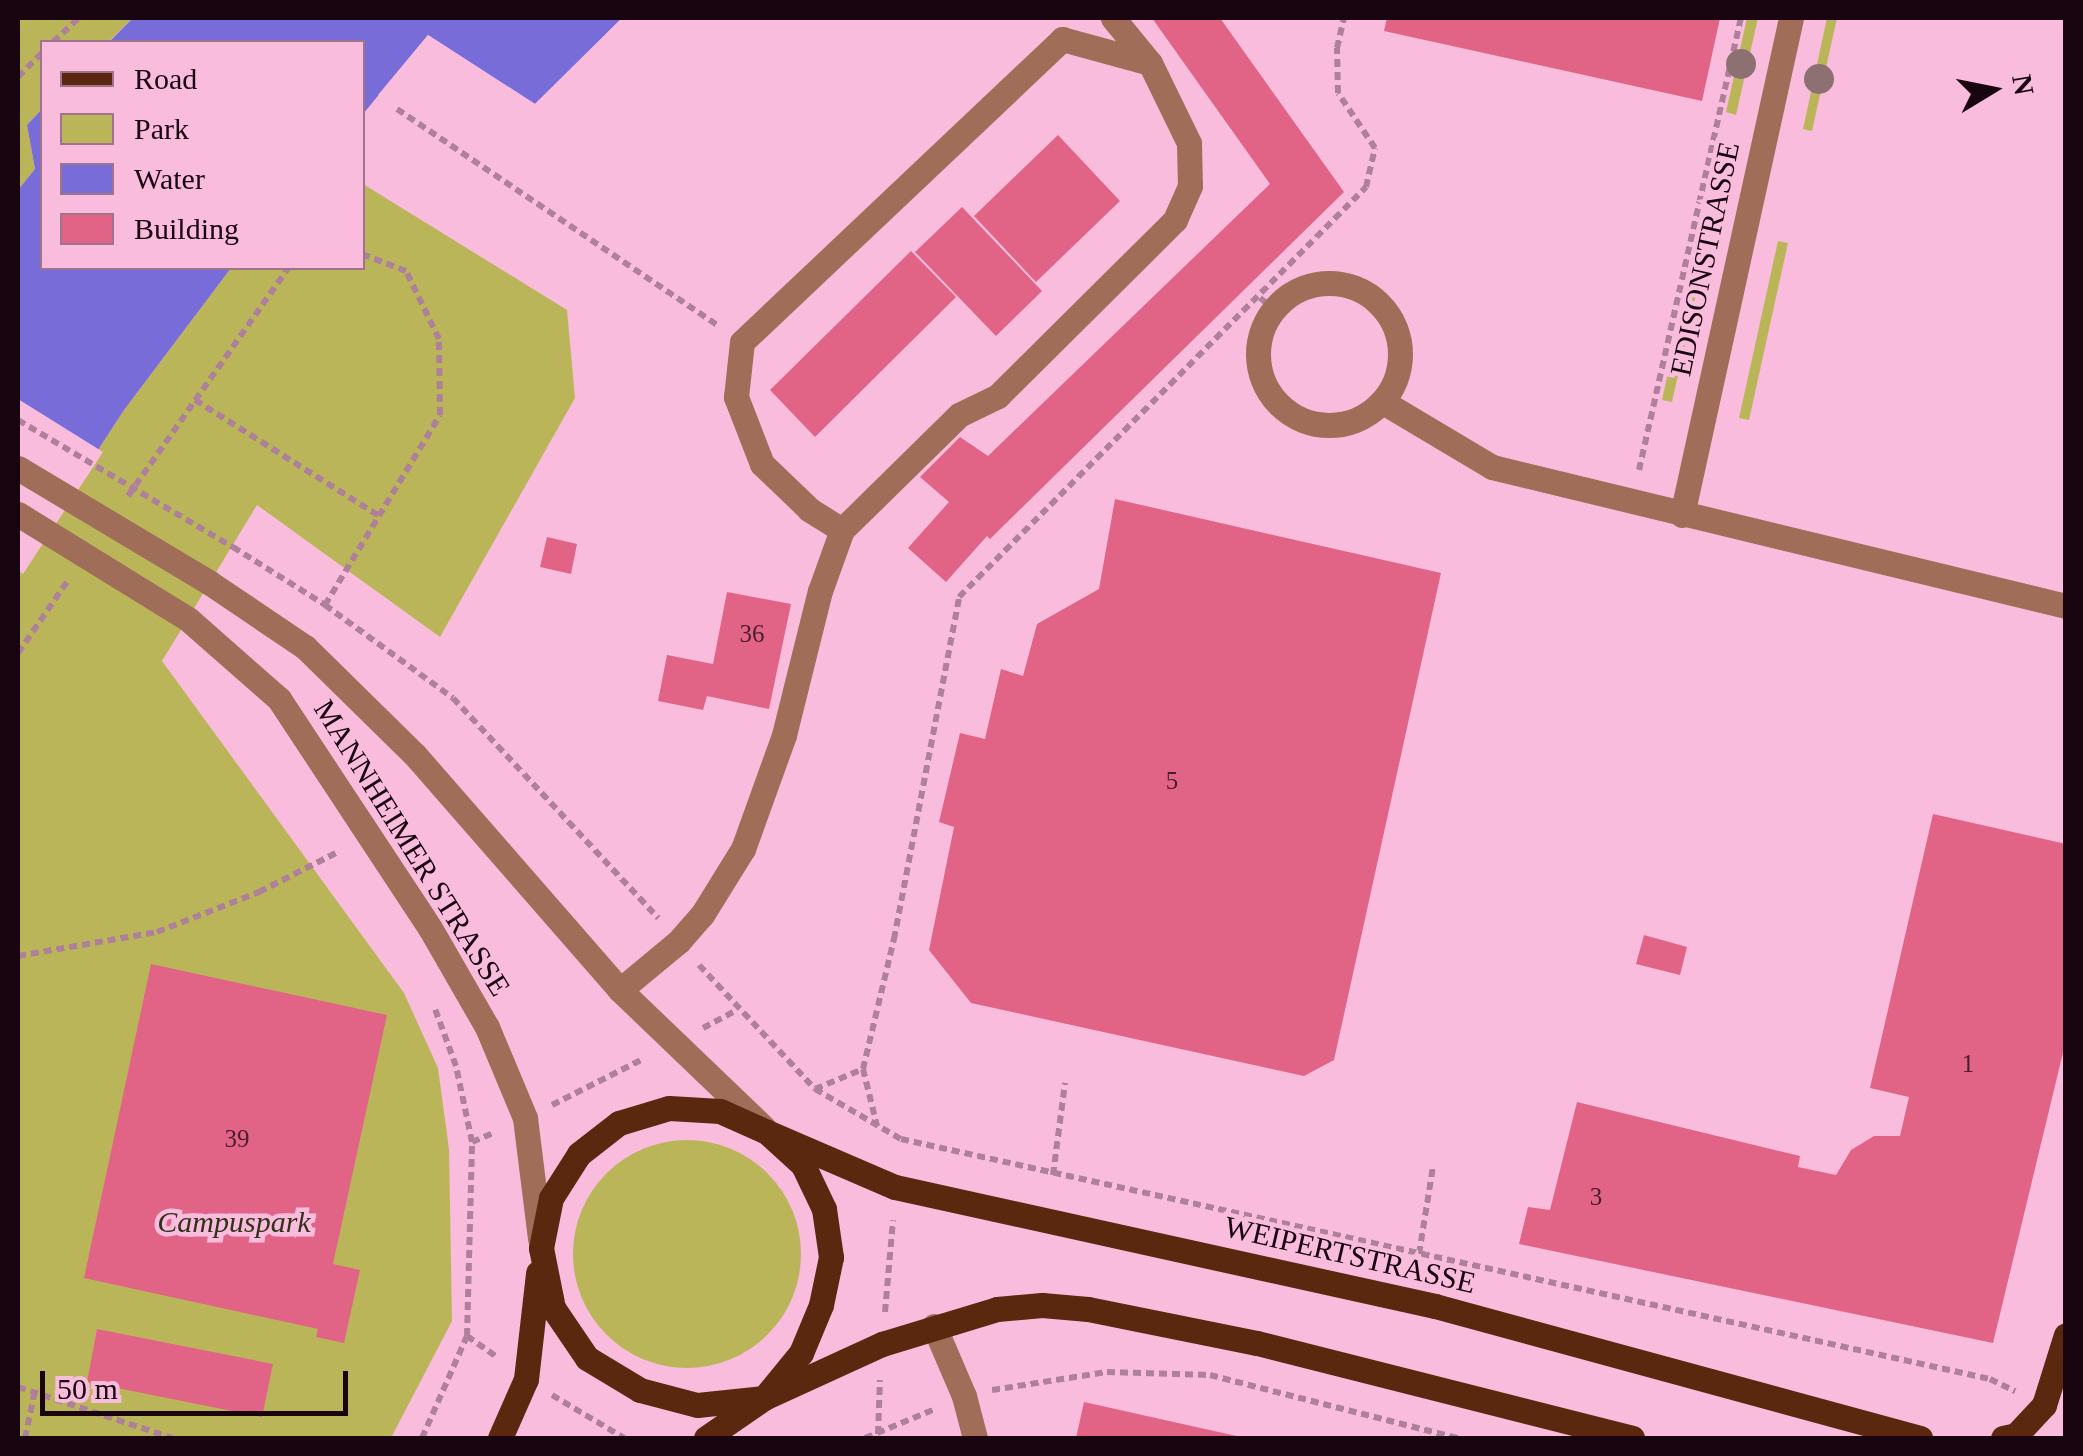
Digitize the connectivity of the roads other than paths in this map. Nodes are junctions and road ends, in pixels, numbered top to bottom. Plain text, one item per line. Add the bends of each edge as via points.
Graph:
1 (1113, 18) edge
2 (1792, 18) edge
3 (1150, 63) junction
4 (1383, 402) junction
5 (18, 468) edge
6 (18, 514) edge
7 (1682, 514) junction
8 (842, 530) junction
9 (2066, 606) edge
10 (620, 990) junction
11 (767, 1132) junction
12 (541, 1248) junction
13 (934, 1326) junction
14 (2066, 1335) edge
15 (764, 1398) junction
16 (500, 1438) edge
17 (706, 1438) edge
18 (976, 1438) edge
19 (1632, 1438) edge
20 (1920, 1438) edge
21 (2003, 1438) edge

1 - 3 street
2 - 7 street, EDISONSTRASSE
3 - 8 street via 1189,143 1190,186 1175,220 998,396 958,415
3 - 8 street via 1062,38 742,342 736,396 762,464 809,510
4 - 4 street via 1340,425 1316,425 1274,400 1258,355 1267,303 1328,283 1348,286 1383,307 1400,344 1400,364
4 - 7 street via 1474,460
5 - 10 street, MANNHEIMER STRASSE, bridge via 305,647 415,755
6 - 12 street, MANNHEIMER STRASSE, bridge via 188,619 278,699 430,928 487,1027 524,1118
7 - 9 street
8 - 10 street via 784,735 743,849 680,941
10 - 11 street, MANNHEIMER STRASSE
11 - 12 main road via 720,1111 669,1108 620,1123 579,1154 551,1198
11 - 15 main road via 802,1166 824,1209 830,1257 821,1305 801,1354
11 - 20 main road, WEIPERTSTRASSE via 896,1187 1435,1306
12 - 15 main road via 552,1308 587,1358 640,1390 697,1405
12 - 16 main road, MANNHEIMER STRASSE via 526,1379
13 - 15 main road
13 - 18 street
13 - 19 main road via 997,1309 1088,1309 1257,1343
14 - 21 main road via 2044,1405 2016,1435
15 - 17 main road

